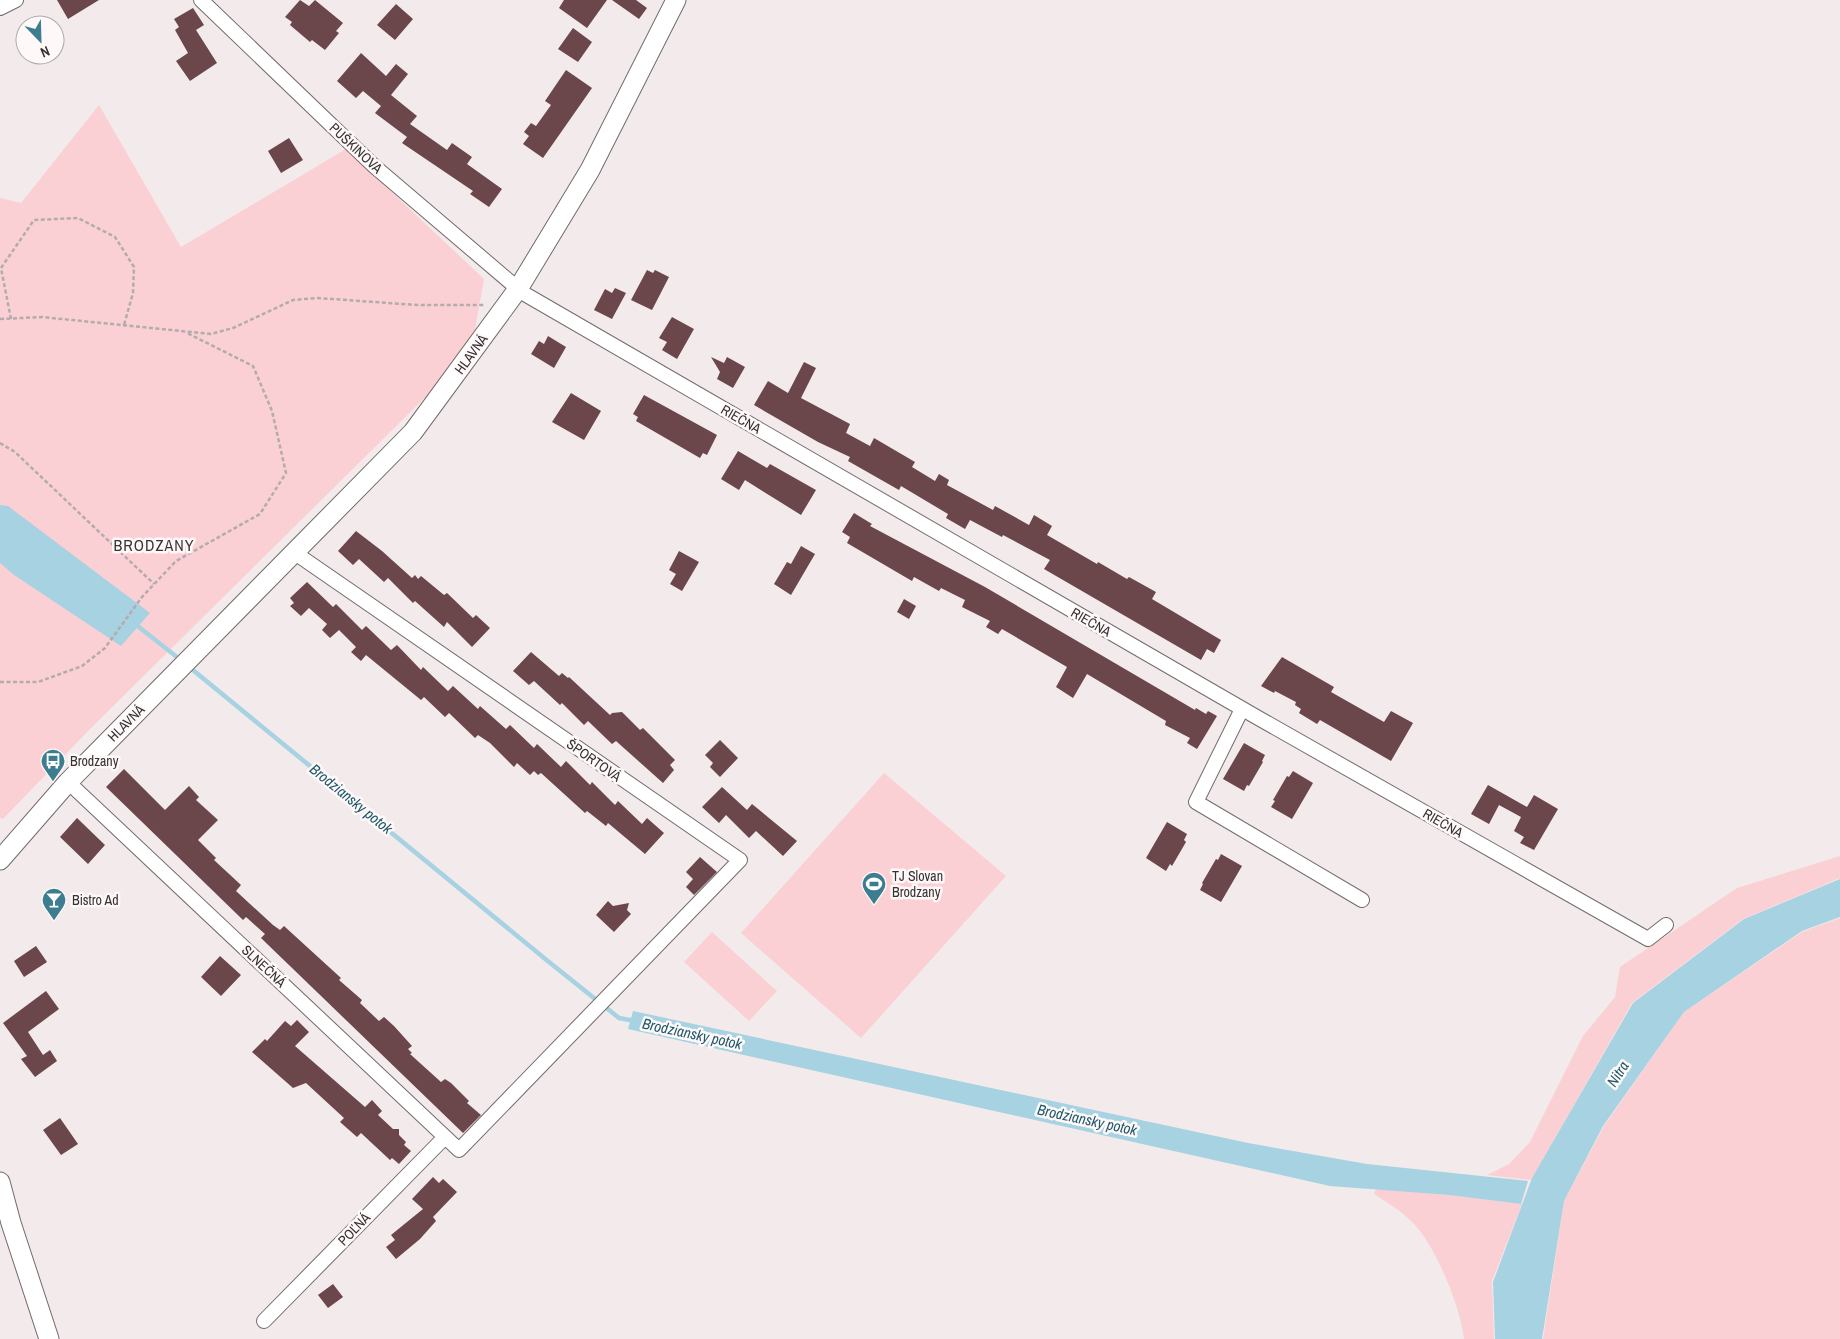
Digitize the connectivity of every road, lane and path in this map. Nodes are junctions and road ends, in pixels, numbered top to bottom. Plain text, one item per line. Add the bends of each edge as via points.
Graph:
1 (16, 0) edge
2 (201, 0) edge
3 (676, 0) edge
4 (0, 8) edge
5 (0, 269) edge
6 (512, 297) junction
7 (0, 319) edge
8 (11, 319) junction
9 (124, 326) junction
10 (187, 333) junction
11 (0, 443) edge
12 (295, 553) junction
13 (154, 584) junction
14 (0, 682) edge
15 (1242, 709) junction
16 (68, 782) junction
17 (0, 859) edge
18 (1362, 900) dead end
19 (1666, 925) dead end
20 (445, 1137) junction
21 (459, 1150) joint
22 (0, 1182) edge
23 (264, 1321) dead end
24 (49, 1339) edge

1 - 4 street
2 - 6 street, PUŠKINOVA
3 - 6 main road, HLAVNÁ via 590,170
5 - 8 path
5 - 9 path via 34,220 78,218 114,237 134,267 133,293
6 - 10 path via 417,305 318,298 293,300 233,328 211,334
6 - 12 main road, HLAVNÁ via 413,432
6 - 15 street, RIEČNA
7 - 8 path
8 - 9 path via 42,317
9 - 10 path
10 - 13 path via 253,366 272,411 286,473 260,514 176,561
11 - 13 path via 15,452
12 - 16 main road, HLAVNÁ
12 - 21 street, ŠPORTOVÁ via 740,860
13 - 14 path via 105,648 82,666 38,682
15 - 18 street via 1196,802
15 - 19 street, RIEČNA via 1648,939
16 - 17 main road, HLAVNÁ
16 - 20 street, SLNEČNÁ
20 - 21 street, SLNEČNÁ
20 - 23 street, POĽNÁ
22 - 24 main road

